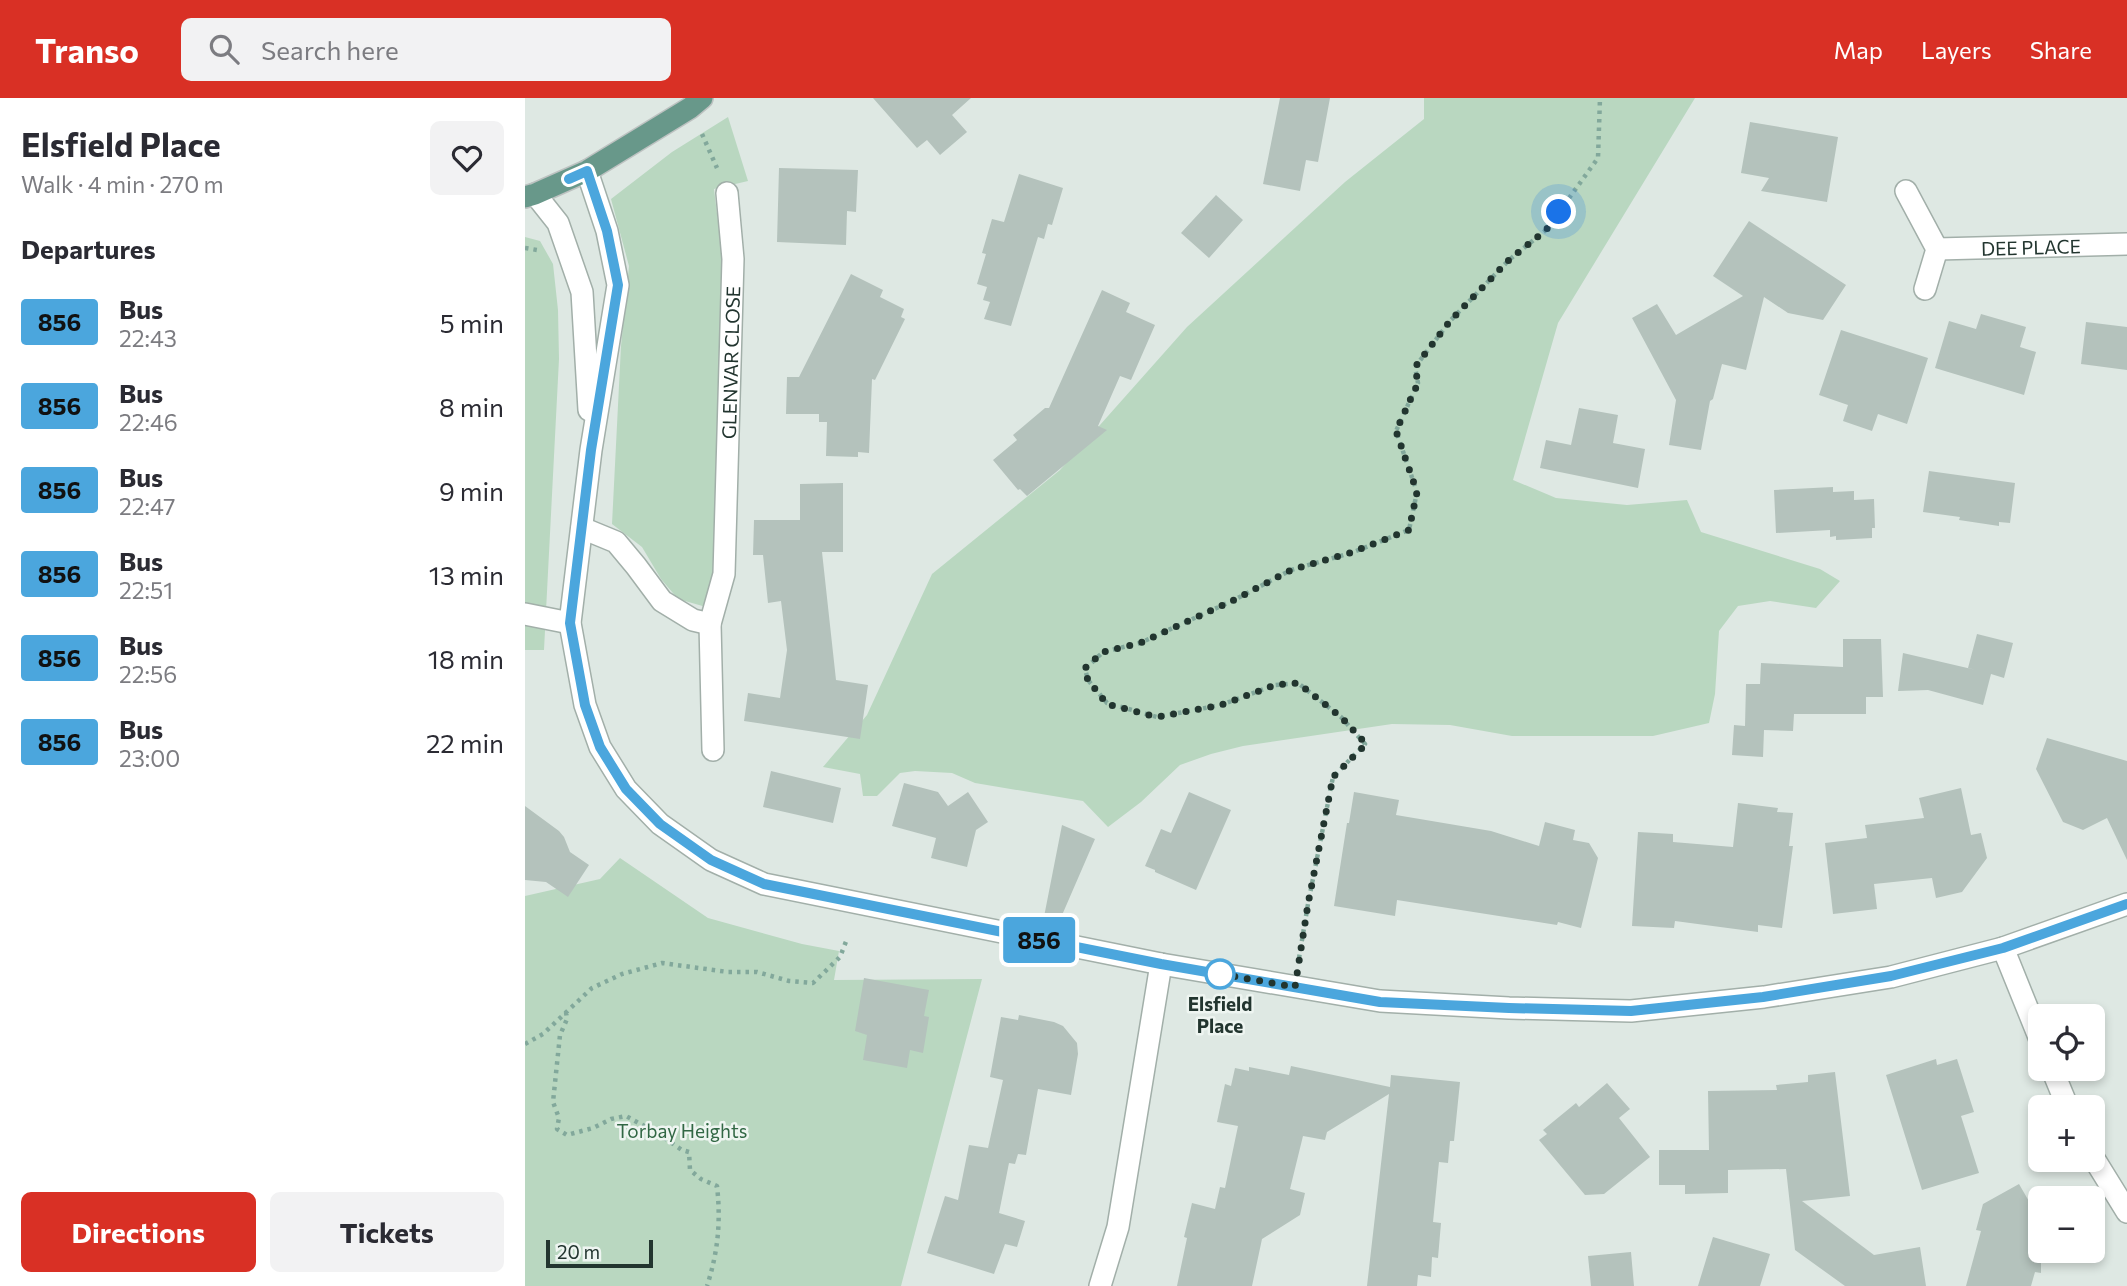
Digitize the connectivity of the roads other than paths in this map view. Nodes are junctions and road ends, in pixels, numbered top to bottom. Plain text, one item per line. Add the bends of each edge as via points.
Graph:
1 (696, 103) edge
2 (587, 171) junction
3 (1906, 191) dead end
4 (727, 193) road end
5 (530, 196) edge
6 (2127, 244) edge
7 (1937, 249) junction
8 (1925, 289) dead end
9 (591, 450) junction
10 (582, 528) junction
11 (525, 614) edge
12 (570, 623) junction
13 (710, 624) junction
14 (713, 750) dead end
15 (2127, 904) edge
16 (2003, 948) junction
17 (1161, 964) junction
18 (2028, 1010) edge
19 (2102, 1172) edge
20 (2127, 1212) edge
21 (1100, 1286) edge

1 - 2 main road
2 - 5 main road
2 - 9 street via 607,231 618,285
3 - 7 street
4 - 13 street, GLENVAR CLOSE via 733,259 724,574
5 - 9 street via 558,223 582,292
6 - 7 street, DEE PLACE
7 - 8 street
9 - 10 street
10 - 12 street
10 - 13 street via 615,542 662,601 693,620
11 - 12 street
12 - 17 street via 585,705 600,747 634,798 660,824 711,860 764,884
13 - 14 street, GLENVAR CLOSE
15 - 16 street
16 - 17 street via 1891,976 1763,997 1631,1011 1380,1002
16 - 18 street
17 - 21 street via 1118,1227
19 - 20 street

